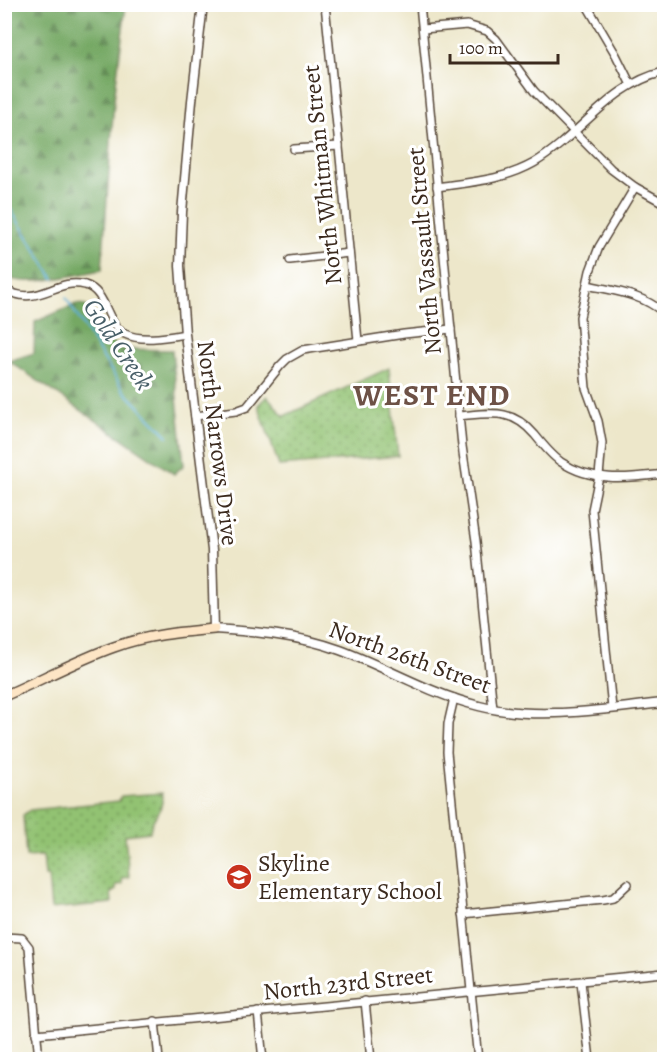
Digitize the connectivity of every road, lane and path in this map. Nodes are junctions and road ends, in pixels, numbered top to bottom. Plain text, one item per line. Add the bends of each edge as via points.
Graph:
1 (203, 4) edge
2 (325, 4) edge
3 (420, 4) edge
4 (586, 4) edge
5 (423, 29) junction
6 (664, 72) edge
7 (630, 85) junction
8 (574, 133) junction
9 (339, 146) junction
10 (294, 149) dead end
11 (438, 187) junction
12 (635, 188) junction
13 (664, 203) edge
14 (349, 253) junction
15 (290, 260) dead end
16 (587, 285) junction
17 (4, 289) edge
18 (664, 314) edge
19 (451, 329) junction
20 (185, 334) junction
21 (358, 341) junction
22 (195, 416) junction
23 (459, 416) junction
24 (664, 474) edge
25 (599, 476) junction
26 (214, 629) junction
27 (4, 696) edge
28 (454, 698) junction
29 (664, 703) edge
30 (612, 708) junction
31 (493, 709) junction
32 (628, 884) dead end
33 (463, 914) junction
34 (4, 937) edge
35 (664, 973) edge
36 (581, 982) junction
37 (471, 991) junction
38 (365, 1001) junction
39 (258, 1012) junction
40 (155, 1021) junction
41 (36, 1034) junction
42 (39, 1059) edge
43 (159, 1059) edge
44 (263, 1059) edge
45 (371, 1059) edge
46 (478, 1059) edge
47 (590, 1059) edge

1 - 20 street, North Narrows Drive via 180,243
2 - 9 street, North Whitman Street
3 - 5 street, North Vassault Street
4 - 7 street
5 - 8 street via 469,25 487,31 529,86
5 - 11 street, North Vassault Street
6 - 7 street
7 - 8 street
8 - 11 street via 541,159 513,173
8 - 12 street
9 - 10 street
9 - 14 street, North Whitman Street
11 - 19 street, North Vassault Street
12 - 13 street
12 - 16 street via 605,234
14 - 15 street
14 - 21 street, North Whitman Street
16 - 18 street via 635,296
16 - 25 street via 580,336 586,388 601,434
17 - 20 street via 29,296 70,284 86,285 100,297 115,325 127,335 146,338
19 - 21 street
19 - 23 street, North Vassault Street
20 - 22 street, North Narrows Drive
21 - 22 street via 295,354 280,366 247,407
22 - 26 street, North Narrows Drive via 214,571
23 - 25 street via 502,413 516,418 562,462
23 - 31 street, North Vassault Street
24 - 25 street
25 - 30 street via 592,510 593,532
26 - 27 main road via 179,632 114,647
26 - 28 street, North 26th Street via 259,632 339,649
28 - 31 street, North 26th Street
28 - 33 street via 447,752
29 - 30 street, North 26th Street
30 - 31 street, North 26th Street via 547,713
32 - 33 street via 613,898 603,900
33 - 37 street
34 - 41 street via 22,938 29,947
35 - 36 street, North 23rd Street
36 - 37 street, North 23rd Street
36 - 47 street
37 - 38 street, North 23rd Street
37 - 46 street
38 - 39 street, North 23rd Street
38 - 45 street
39 - 40 street, North 23rd Street
39 - 44 street
40 - 41 street, North 23rd Street
40 - 43 street
41 - 42 street

